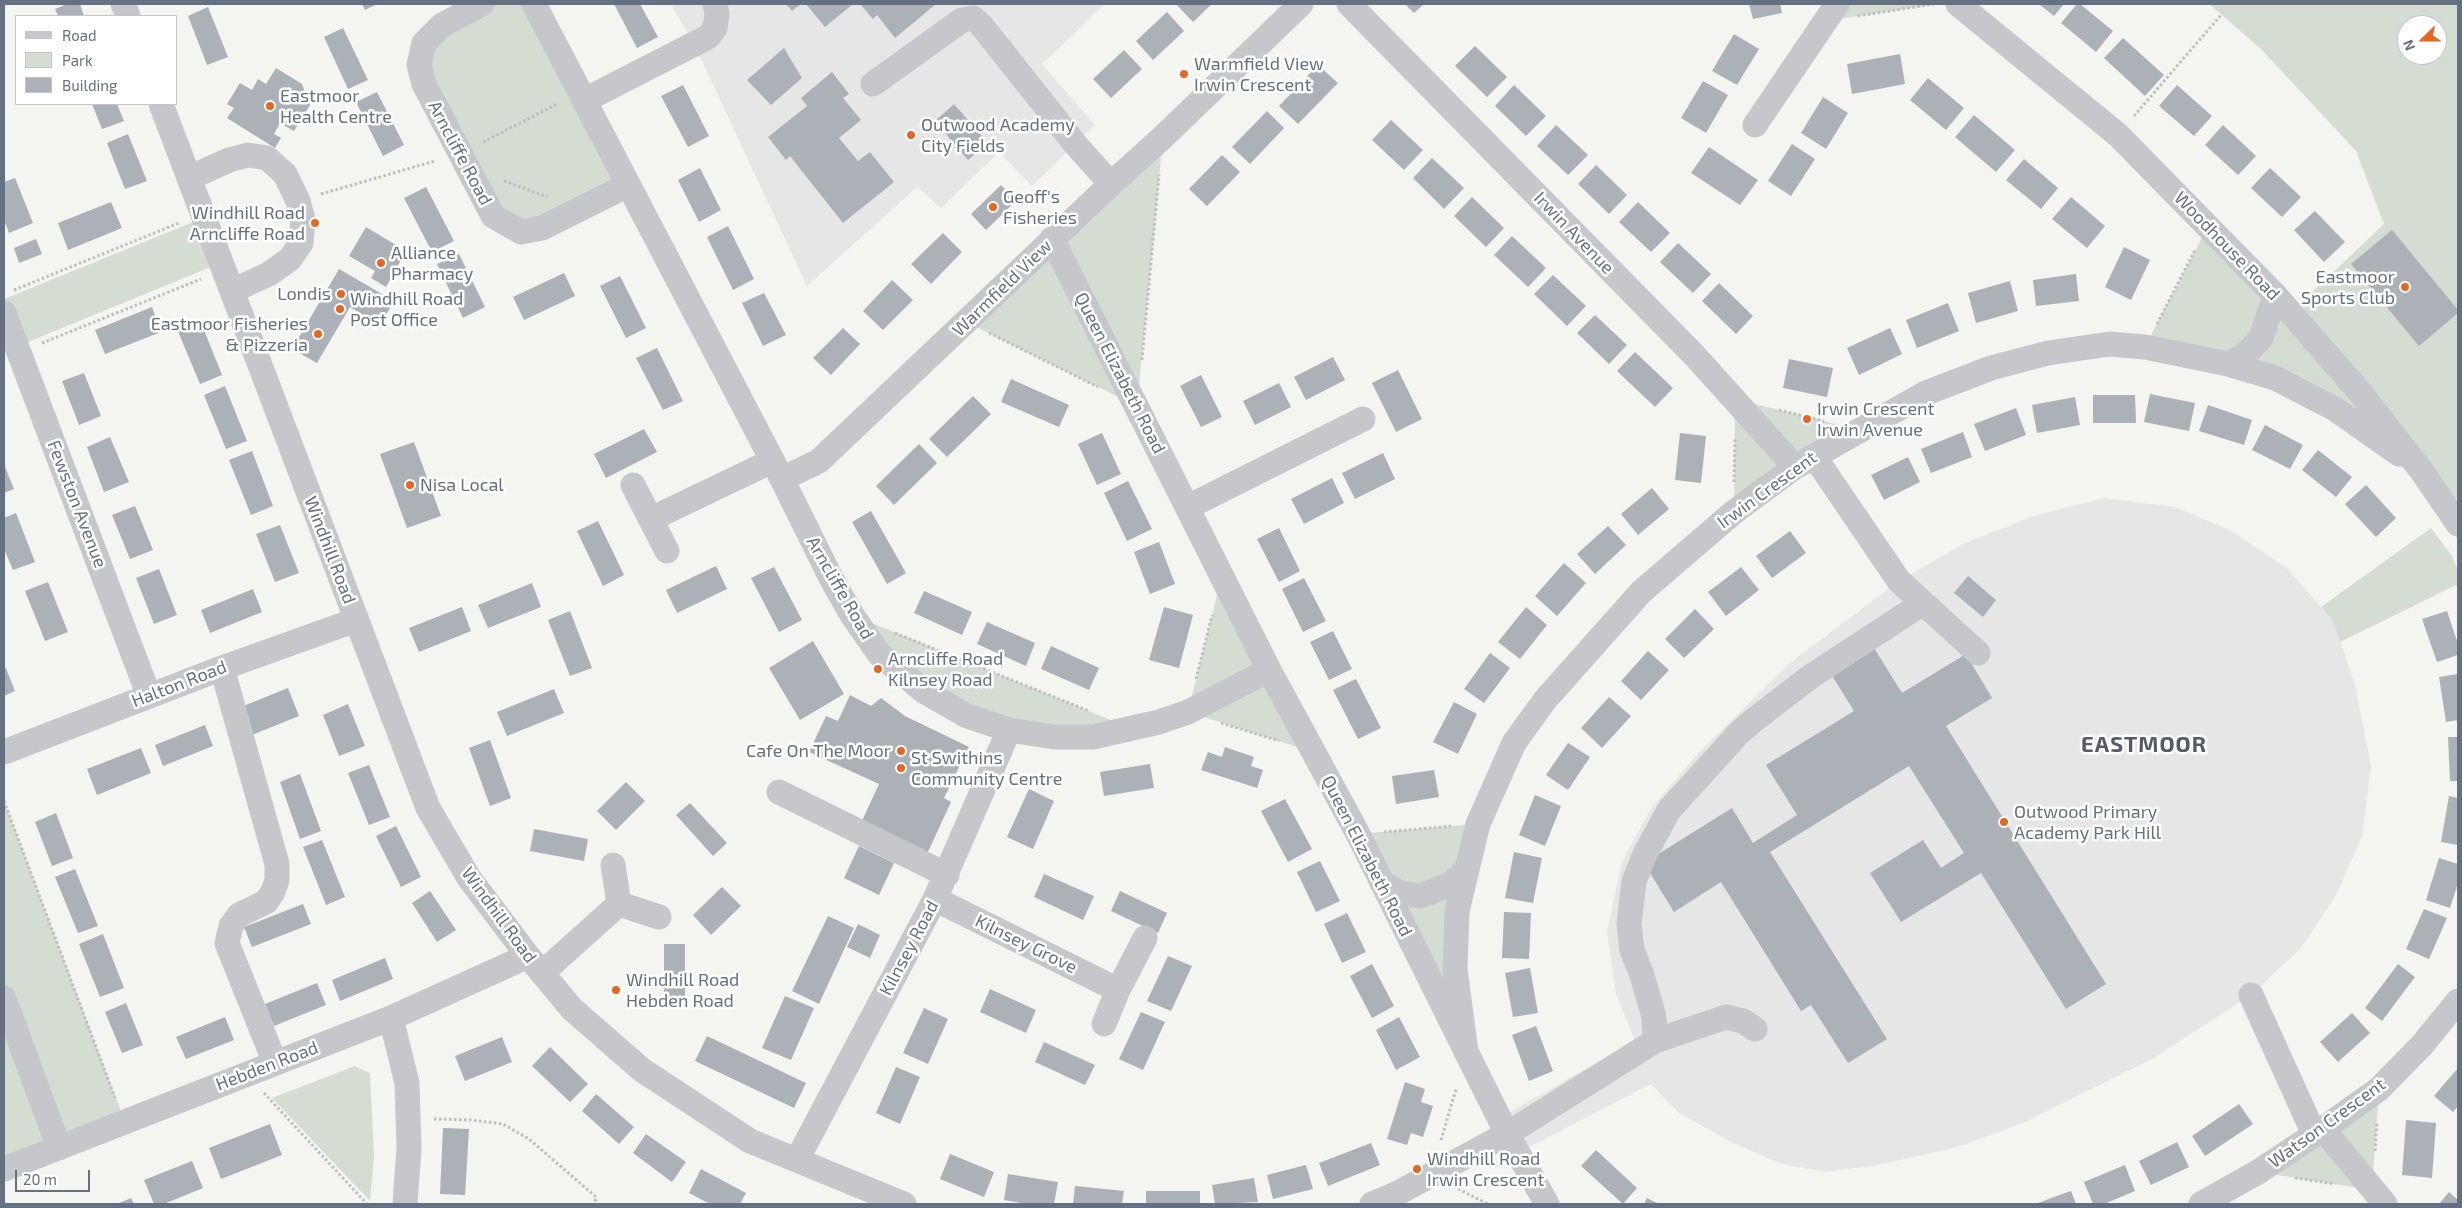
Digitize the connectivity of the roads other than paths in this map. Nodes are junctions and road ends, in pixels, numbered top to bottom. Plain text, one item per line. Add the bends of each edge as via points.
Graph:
1 (482, 4) edge
2 (534, 4) edge
3 (715, 4) edge
4 (1300, 4) edge
5 (1349, 4) edge
6 (1958, 4) edge
7 (1831, 12) edge
8 (873, 84) dead end
9 (585, 100) junction
10 (161, 105) edge
11 (1754, 125) dead end
12 (189, 178) junction
13 (1110, 184) junction
14 (628, 185) junction
15 (1052, 239) junction
16 (228, 280) junction
17 (2276, 295) junction
18 (4, 313) edge
19 (2228, 364) junction
20 (1363, 419) dead end
21 (1804, 461) junction
22 (777, 470) junction
23 (2421, 470) junction
24 (633, 485) dead end
25 (1188, 507) junction
26 (651, 519) junction
27 (2458, 524) edge
28 (667, 551) dead end
29 (1923, 603) junction
30 (356, 620) junction
31 (1978, 653) dead end
32 (222, 668) junction
33 (1270, 670) junction
34 (149, 696) junction
35 (1009, 730) junction
36 (4, 752) edge
37 (779, 792) dead end
38 (613, 865) dead end
39 (1465, 870) junction
40 (947, 875) junction
41 (1382, 883) junction
42 (935, 899) junction
43 (619, 904) junction
44 (658, 917) dead end
45 (1145, 938) dead end
46 (535, 964) junction
47 (1118, 990) junction
48 (2250, 995) dead end
49 (4, 998) edge
50 (2458, 1001) edge
51 (391, 1018) junction
52 (1104, 1024) dead end
53 (1754, 1029) dead end
54 (1654, 1042) junction
55 (1466, 1052) junction
56 (265, 1067) junction
57 (2318, 1132) junction
58 (1507, 1134) junction
59 (59, 1148) junction
60 (797, 1160) junction
61 (4, 1169) edge
62 (1549, 1200) edge
63 (405, 1204) edge
64 (904, 1204) edge
65 (1372, 1204) edge
66 (2201, 1204) edge
67 (2385, 1204) edge

1 - 14 street, Arncliffe Road via 442,25 424,43 419,65 424,84 494,216 521,232 542,228
2 - 9 street, Arncliffe Road
3 - 9 street via 718,14 715,28 708,37
4 - 13 street, Warmfield View
5 - 21 street, Irwin Avenue via 1694,356
6 - 17 street, Woodhouse Road via 2118,135
7 - 11 street
8 - 13 street via 962,20 973,18
9 - 14 street, Arncliffe Road
10 - 12 street, Windhill Road
12 - 16 street, Windhill Road
12 - 16 street via 248,155 267,158 285,174 298,201 303,218 301,243 290,260 269,274
13 - 15 street, Warmfield View
14 - 22 street, Arncliffe Road
15 - 22 street, Warmfield View via 819,461
15 - 25 street, Queen Elizabeth Road
16 - 30 street, Windhill Road
17 - 19 street via 2261,338 2245,354
17 - 23 street, Woodhouse Road via 2358,390
18 - 34 street, Fewston Avenue
19 - 21 street, Irwin Crescent via 2145,347 2110,344 2048,353 1991,368 1926,393
19 - 23 street, Irwin Crescent via 2275,378 2335,409
20 - 25 street
21 - 29 street, Irwin Avenue via 1899,581
21 - 39 street, Irwin Crescent via 1734,512 1648,586 1544,700 1514,743 1478,824
22 - 26 street
22 - 35 street, Arncliffe Road via 830,576 879,654 925,692 968,716
23 - 27 street, Woodhouse Road
24 - 26 street
25 - 33 street, Queen Elizabeth Road
26 - 28 street
29 - 31 street, Irwin Avenue
29 - 54 street via 1810,677 1739,732 1669,810 1634,881 1629,924 1632,950 1654,1017
30 - 32 street, Halton Road
30 - 46 street, Windhill Road via 428,808 469,878
32 - 34 street, Halton Road
32 - 56 street via 277,864 277,880 266,902 239,915 231,926 227,943
33 - 35 street, Arncliffe Road via 1188,712 1134,729 1093,737 1054,737
33 - 41 street, Queen Elizabeth Road
34 - 36 street, Halton Road
35 - 40 street, Kilnsey Road
37 - 40 street
38 - 43 street
39 - 41 street via 1451,884 1420,896 1400,894
39 - 55 street, Irwin Crescent via 1456,911 1454,969
40 - 42 street, Kilnsey Road
41 - 55 street, Queen Elizabeth Road
42 - 47 street, Kilnsey Grove
42 - 60 street, Kilnsey Road
43 - 44 street
43 - 46 street, Windhill Road
45 - 47 street
46 - 51 street, Hebden Road
46 - 60 street, Windhill Road via 572,1009 642,1070 750,1141
47 - 52 street
48 - 57 street
49 - 59 street
50 - 57 street, Watson Crescent via 2422,1045 2379,1089
51 - 56 street, Hebden Road
51 - 63 street via 407,1083 409,1148
53 - 54 street via 1743,1021 1726,1018
54 - 58 street
55 - 58 street, Queen Elizabeth Road
56 - 59 street, Hebden Road
57 - 66 street, Watson Crescent via 2258,1172
57 - 67 street
58 - 62 street, Queen Elizabeth Road
58 - 65 street
59 - 61 street, Hebden Road
60 - 64 street, Windhill Road

